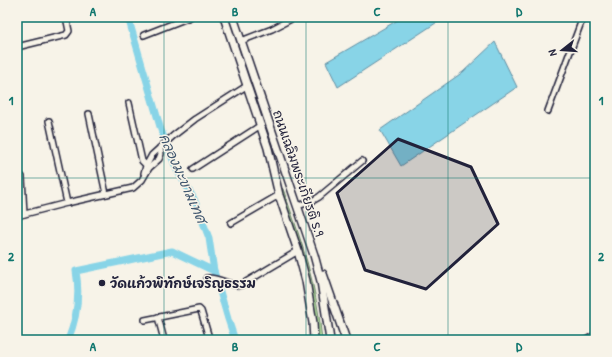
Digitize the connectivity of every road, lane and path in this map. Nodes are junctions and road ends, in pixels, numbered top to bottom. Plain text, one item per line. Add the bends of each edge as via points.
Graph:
1 (66, 17) edge
2 (190, 17) edge
3 (224, 17) edge
4 (233, 17) edge
5 (295, 17) edge
6 (583, 17) edge
7 (588, 17) edge
8 (595, 20) edge
9 (144, 35) dead end
10 (241, 41) junction
11 (17, 47) edge
12 (248, 85) junction
13 (129, 103) dead end
14 (548, 111) dead end
15 (89, 114) dead end
16 (49, 121) dead end
17 (261, 126) junction
18 (362, 162) dead end
19 (148, 167) junction
20 (192, 169) dead end
21 (22, 177) dead end
22 (106, 194) junction
23 (280, 195) junction
24 (67, 203) junction
25 (298, 206) junction
26 (24, 214) junction
27 (17, 216) edge
28 (231, 223) dead end
29 (298, 251) junction
30 (314, 256) junction
31 (207, 278) dead end
32 (158, 317) junction
33 (145, 320) dead end
34 (595, 335) edge
35 (209, 338) dead end
36 (164, 340) edge
37 (314, 340) edge
38 (330, 340) edge
39 (346, 340) edge
40 (586, 340) edge

1 - 11 street via 69,31 66,35
2 - 9 street
3 - 12 main road, ถนนเฉลิมพระเกียรติ ร.9
4 - 10 main road, ถนนเฉลิมพระเกียรติ ร.9
5 - 10 street
6 - 14 street
7 - 8 street
10 - 25 main road, ถนนเฉลิมพระเกียรติ ร.9
12 - 17 main road, ถนนเฉลิมพระเกียรติ ร.9
12 - 19 street via 173,136 152,155
13 - 19 street via 142,160
15 - 22 street
16 - 24 street
17 - 20 street
17 - 23 main road, ถนนเฉลิมพระเกียรติ ร.9
18 - 25 street via 312,201
19 - 22 street via 142,180 133,188
21 - 26 street
22 - 24 street
23 - 28 street
23 - 29 main road, ถนนเฉลิมพระเกียรติ ร.9
24 - 26 street
25 - 30 main road, ถนนเฉลิมพระเกียรติ ร.9
26 - 27 street
29 - 31 street via 238,286
29 - 37 main road, ถนนเฉลิมพระเกียรติ ร.9 via 306,281
30 - 38 main road, ถนนเฉลิมพระเกียรติ ร.9 via 321,281
30 - 39 main road via 324,276
32 - 33 street
32 - 35 street via 199,309
32 - 36 street
34 - 40 street

